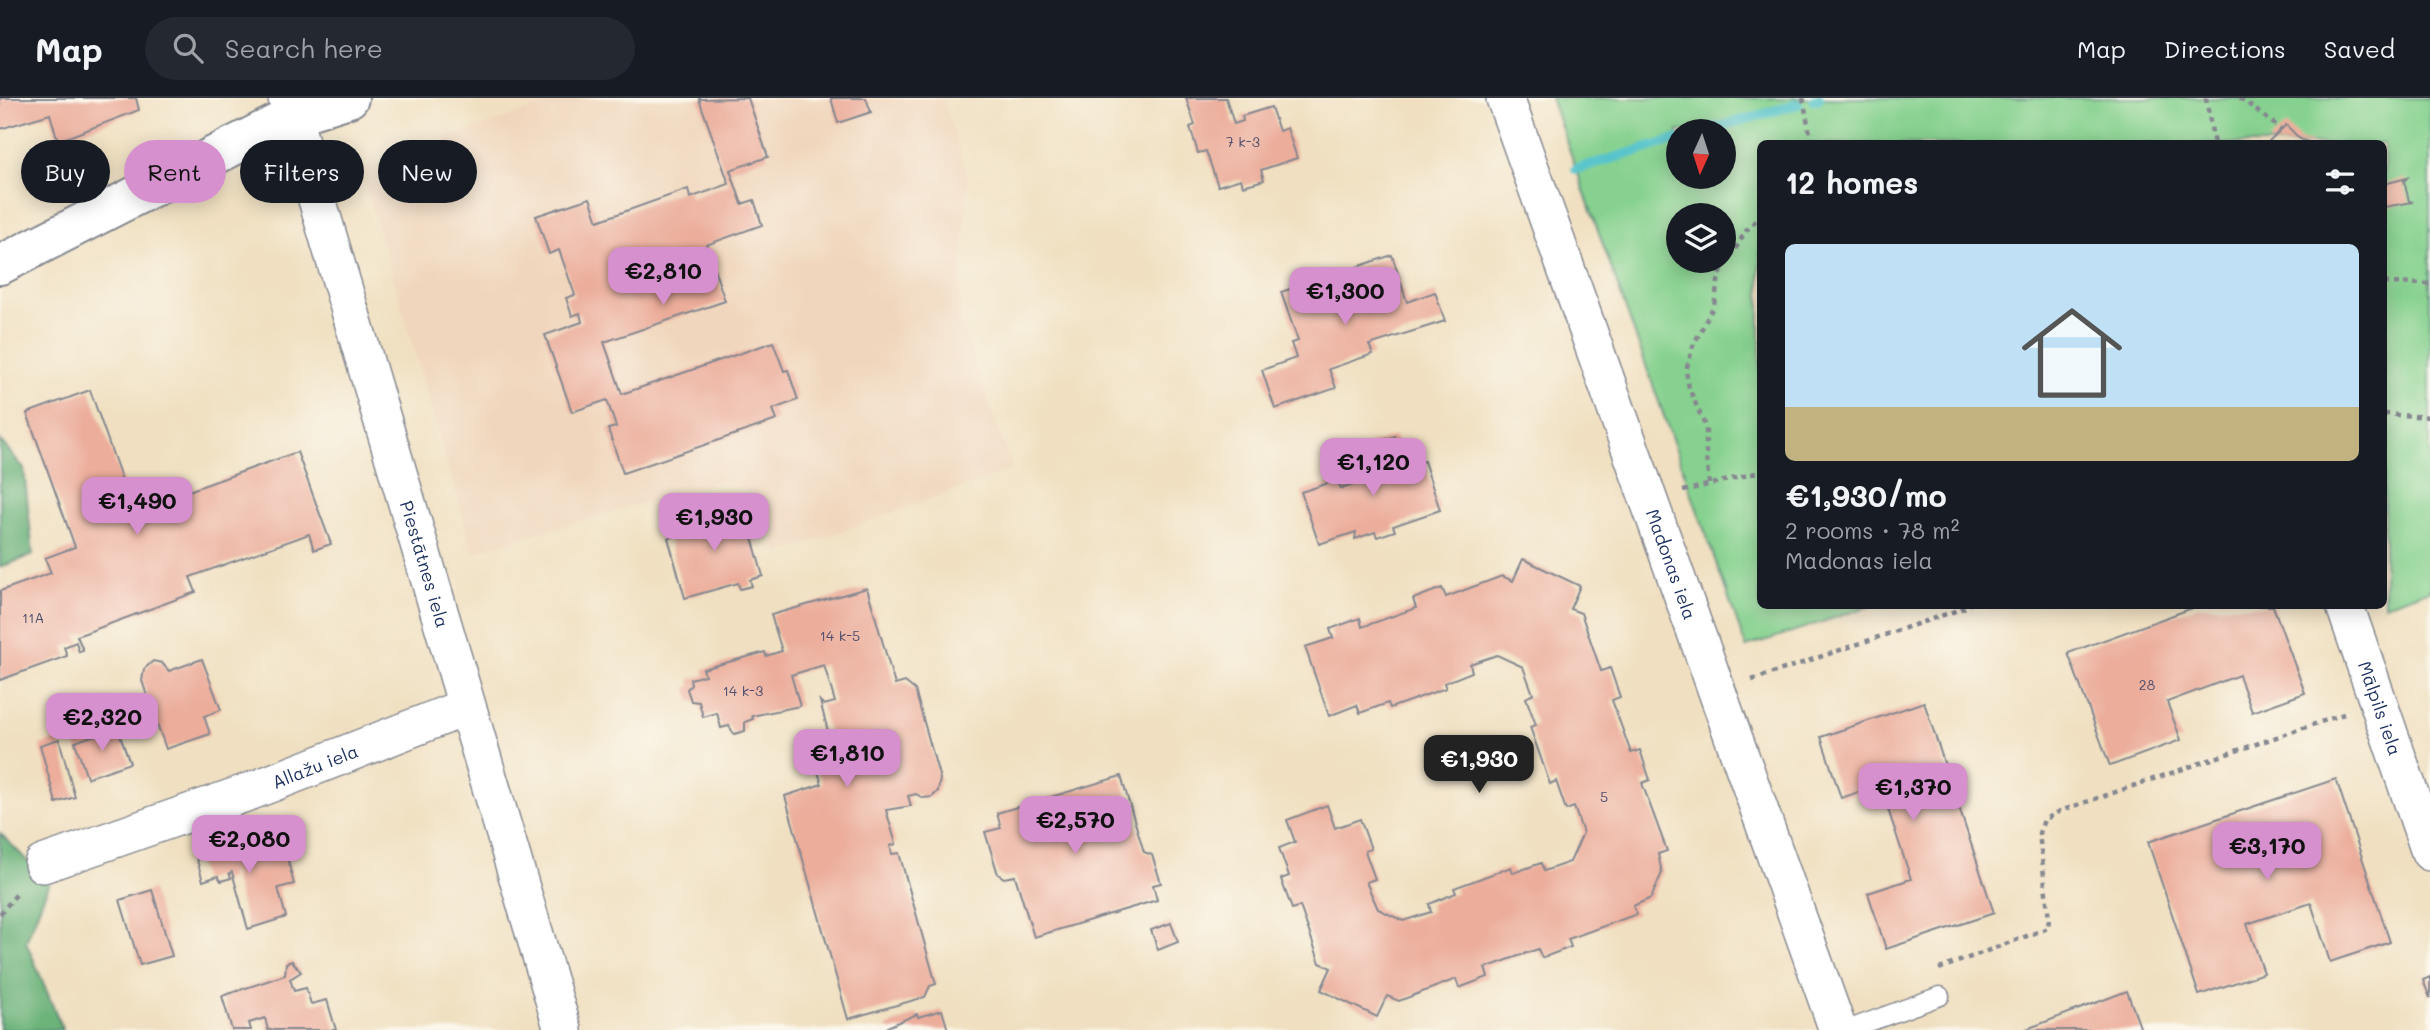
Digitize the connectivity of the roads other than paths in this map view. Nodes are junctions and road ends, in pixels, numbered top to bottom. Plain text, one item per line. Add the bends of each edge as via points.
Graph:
1 (349, 98) edge
2 (1505, 98) edge
3 (290, 107) edge
4 (0, 265) edge
5 (2346, 609) edge
6 (466, 707) junction
7 (2430, 852) edge
8 (43, 864) dead end
9 (1940, 996) dead end
10 (563, 1030) edge
11 (1838, 1030) edge
12 (1847, 1030) edge

1 - 3 main road
2 - 11 street, Madonas iela
3 - 4 main road
3 - 6 street, Piestātnes iela
5 - 7 street, Mālpils iela
6 - 8 street, Allažu iela via 254,790
6 - 10 street, Piestātnes iela
9 - 12 lane

